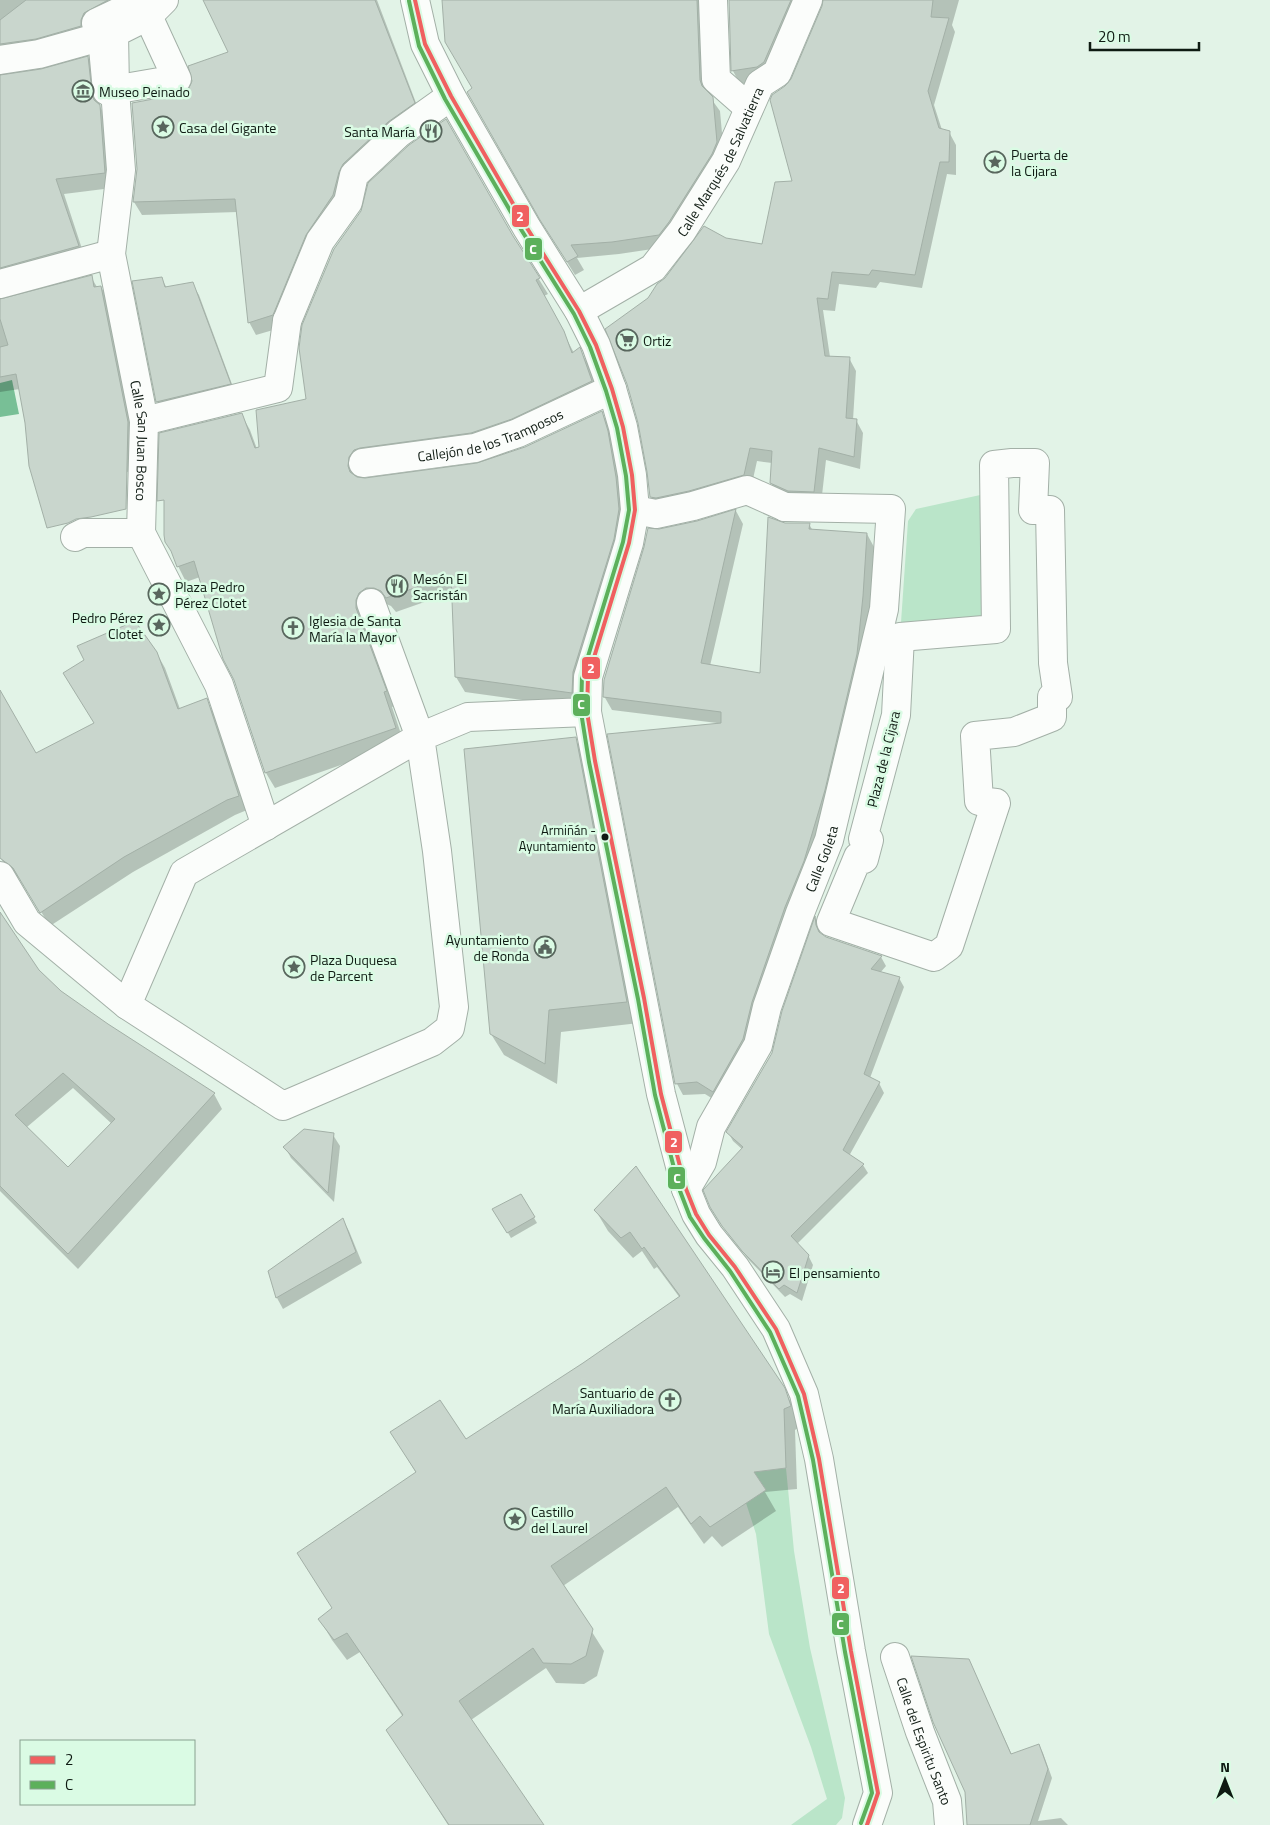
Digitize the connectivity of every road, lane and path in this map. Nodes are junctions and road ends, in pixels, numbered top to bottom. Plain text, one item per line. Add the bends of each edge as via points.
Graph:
1 (415, 0) edge
2 (713, 0) edge
3 (808, 0) edge
4 (150, 4) edge
5 (107, 35) junction
6 (0, 60) edge
7 (114, 90) junction
8 (451, 96) junction
9 (749, 108) junction
10 (111, 254) junction
11 (0, 284) edge
12 (579, 311) junction
13 (612, 388) junction
14 (144, 421) junction
15 (363, 463) dead end
16 (635, 510) junction
17 (141, 533) junction
18 (76, 536) dead end
19 (371, 603) dead end
20 (587, 712) junction
21 (975, 736) joint
22 (420, 737) junction
23 (266, 826) junction
24 (0, 876) edge
25 (127, 1005) junction
26 (686, 1189) junction
27 (895, 1658) dead end
28 (867, 1825) edge
29 (948, 1825) edge

1 - 8 street via 425,44
2 - 9 street via 716,79
3 - 9 street, Calle Marqués de Salvatierra via 777,72 760,84
4 - 5 street
4 - 7 street via 176,79
5 - 6 street via 39,54
5 - 7 street, Calle San Juan Bosco
7 - 10 street, Calle San Juan Bosco via 121,170
8 - 12 street
8 - 14 street via 399,133 354,175 348,202 320,241 287,321 278,388
9 - 12 street, Calle Marqués de Salvatierra via 726,161 682,231 653,268
10 - 11 street
10 - 14 street, Calle San Juan Bosco
12 - 13 street
13 - 15 street, Callejón de los Tramposos via 518,434 475,448
13 - 16 street via 623,427
14 - 17 street, Calle San Juan Bosco
16 - 20 street via 629,543 588,677
16 - 26 street, Calle Goleta via 656,514 747,490 785,507 891,509 884,609 829,840 767,1007 758,1045 711,1127 702,1162
17 - 18 street via 83,533
17 - 23 street, Calle San Juan Bosco via 219,684
19 - 22 street
20 - 22 street via 468,717
20 - 26 street via 661,1094
21 - 21 street, Plaza de la Cijara via 979,801 996,803 949,946 934,957 831,922 858,857 864,859 869,840 863,839 896,715 900,637 996,629 994,465 1035,462 1033,510 1050,510 1053,663 1058,697 1052,697 1052,717 1014,732
22 - 23 street
22 - 25 street via 437,851 453,997 450,1028 432,1042 283,1106
23 - 25 street via 184,873
24 - 25 street via 27,922
26 - 28 street via 709,1235 776,1329 804,1394 819,1458 878,1793
27 - 29 street, Calle del Espiritu Santo via 947,1801

